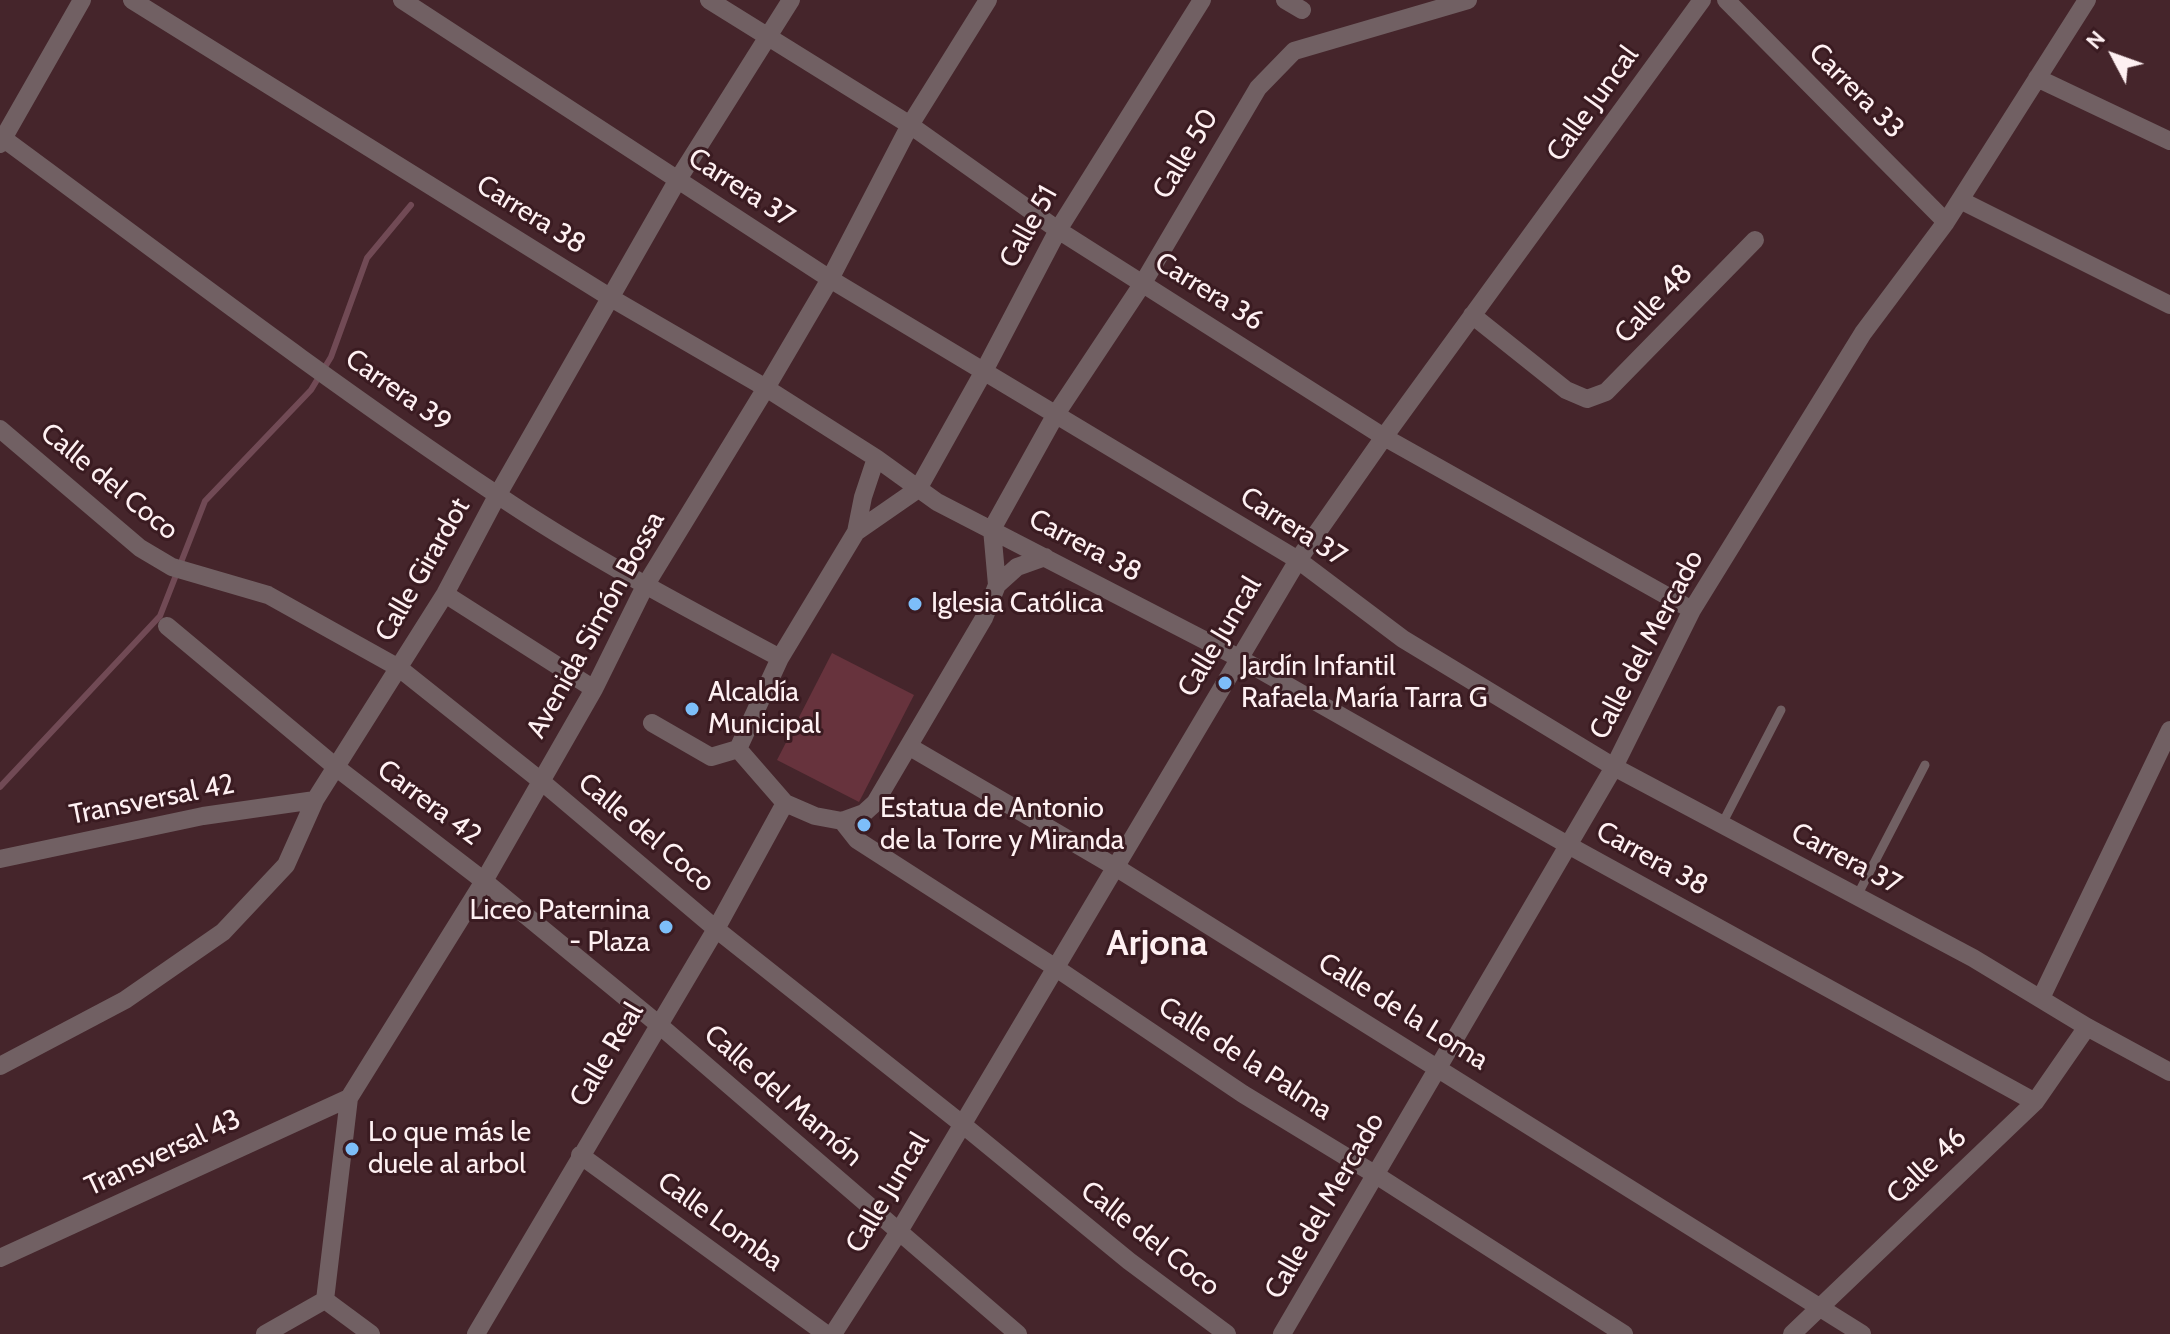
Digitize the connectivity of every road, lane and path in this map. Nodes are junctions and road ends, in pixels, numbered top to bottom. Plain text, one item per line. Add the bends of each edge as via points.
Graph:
1 (82, 0) edge
2 (132, 0) edge
3 (402, 0) edge
4 (709, 0) edge
5 (791, 0) edge
6 (988, 0) edge
7 (1202, 0) edge
8 (1285, 0) edge
9 (1468, 0) edge
10 (1702, 0) edge
11 (1726, 0) edge
12 (2087, 0) edge
13 (1302, 10) dead end
14 (767, 38) junction
15 (2037, 78) junction
16 (910, 125) junction
17 (2, 141) edge
18 (2170, 141) edge
19 (677, 181) junction
20 (1960, 200) junction
21 (1946, 222) junction
22 (1058, 230) junction
23 (1755, 240) dead end
24 (830, 279) junction
25 (1143, 283) junction
26 (611, 298) junction
27 (2170, 305) edge
28 (1472, 315) junction
29 (984, 371) junction
30 (766, 388) junction
31 (1056, 414) junction
32 (0, 429) edge
33 (1384, 437) junction
34 (876, 458) junction
35 (918, 489) junction
36 (497, 496) junction
37 (992, 529) junction
38 (856, 532) junction
39 (1045, 557) junction
40 (1298, 560) junction
41 (997, 585) junction
42 (645, 586) junction
43 (445, 594) junction
44 (1692, 610) junction
45 (167, 626) dead end
46 (780, 658) junction
47 (1239, 658) junction
48 (399, 668) junction
49 (594, 689) junction
50 (1781, 710) dead end
51 (652, 723) dead end
52 (2169, 735) edge
53 (910, 747) junction
54 (738, 749) junction
55 (1925, 765) dead end
56 (1614, 767) junction
57 (337, 768) junction
58 (541, 781) junction
59 (315, 800) junction
60 (785, 803) junction
61 (842, 821) junction
62 (1721, 824) junction
63 (1568, 845) junction
64 (0, 859) edge
65 (1117, 868) junction
66 (484, 881) junction
67 (1857, 896) junction
68 (716, 929) junction
69 (1056, 968) junction
70 (2041, 998) junction
71 (658, 1024) junction
72 (2087, 1027) junction
73 (0, 1066) edge
74 (1439, 1067) junction
75 (2170, 1072) edge
76 (349, 1098) junction
77 (2035, 1102) junction
78 (962, 1124) junction
79 (580, 1155) junction
80 (1376, 1175) junction
81 (898, 1233) junction
82 (0, 1258) edge
83 (325, 1300) junction
84 (1820, 1306) junction
85 (265, 1334) edge
86 (371, 1334) edge
87 (476, 1334) edge
88 (826, 1334) edge
89 (833, 1334) edge
90 (1018, 1334) edge
91 (1227, 1334) edge
92 (1282, 1334) edge
93 (1624, 1334) edge
94 (1792, 1334) edge
95 (1862, 1334) edge

1 - 17 street
2 - 26 street, Carrera 38
3 - 19 street, Carrera 37
4 - 14 street, Carrera 36
5 - 14 street, Calle Girardot
6 - 16 street, Avenida Simón Bossa
7 - 22 street, Calle 51
8 - 13 street
9 - 25 street, Calle 50 via 1294,51 1258,88
10 - 28 street, Calle Juncal
11 - 21 street, Carrera 33
12 - 15 street, Calle del Mercado
14 - 16 street, Carrera 36
14 - 19 street, Calle Girardot
15 - 18 street
15 - 20 street, Calle del Mercado
16 - 22 street, Carrera 36
16 - 24 street, Avenida Simón Bossa
17 - 36 street, Carrera 39
19 - 24 street, Carrera 37
19 - 26 street, Calle Girardot
20 - 21 street, Calle del Mercado
20 - 27 street
21 - 44 street, Calle del Mercado via 1863,333
22 - 25 street, Carrera 36
22 - 29 street, Calle 51
23 - 28 street, Calle 48 via 1606,392 1587,399 1566,390
24 - 29 street, Carrera 37
24 - 30 street, Avenida Simón Bossa
25 - 31 street, Calle 50
25 - 33 street, Carrera 36
26 - 30 street, Carrera 38
26 - 36 street, Calle Girardot
28 - 33 street, Calle Juncal
29 - 31 street, Carrera 37
29 - 35 street, Calle 51
30 - 34 street, Carrera 38
30 - 42 street, Avenida Simón Bossa
31 - 37 street, Calle 50
31 - 40 street, Carrera 37
32 - 48 street, Calle del Coco via 140,548 178,569 268,595
33 - 40 street, Calle Juncal
33 - 44 street, Carrera 36
34 - 35 street, Carrera 38
34 - 38 street
35 - 37 street, Carrera 38
35 - 38 street
36 - 42 street, Carrera 39
36 - 43 street, Calle Girardot
37 - 39 street, Carrera 38
37 - 41 street
38 - 46 street
39 - 41 street via 1017,567
39 - 47 street, Carrera 38
40 - 47 street, Calle Juncal
40 - 56 street, Carrera 37 via 1403,639
41 - 53 street via 984,618
42 - 46 street, Carrera 39
42 - 49 street, Avenida Simón Bossa
43 - 48 street, Calle Girardot
43 - 49 street
44 - 56 street, Calle del Mercado
45 - 57 street, Carrera 42
46 - 54 street
47 - 63 street, Carrera 38
47 - 65 street, Calle Juncal
48 - 57 street, Calle Girardot
48 - 58 street, Calle del Coco
49 - 58 street, Avenida Simón Bossa
50 - 62 lane
51 - 54 street via 711,757
52 - 70 street
53 - 61 street via 875,803
53 - 65 street, Calle de la Loma
54 - 60 street
55 - 67 lane
56 - 62 street, Carrera 37
56 - 63 street, Calle del Mercado
57 - 59 street, Calle Girardot
57 - 66 street, Carrera 42
58 - 66 street, Avenida Simón Bossa
58 - 68 street, Calle del Coco
59 - 64 street, Transversal 42 via 203,816
59 - 73 street, Calle Girardot via 286,865 223,932 125,1000
60 - 61 street
60 - 68 street, Calle Real
61 - 69 street, Calle de la Palma via 857,840
62 - 67 street, Carrera 37
63 - 74 street, Calle del Mercado
63 - 77 street, Carrera 38
65 - 69 street, Calle Juncal
65 - 74 street, Calle de la Loma
66 - 71 street, Carrera 42
66 - 76 street, Avenida Simón Bossa
67 - 70 street, Carrera 37
68 - 71 street, Calle Real
68 - 78 street, Calle del Coco
69 - 78 street, Calle Juncal
69 - 80 street, Calle de la Palma via 1243,1094
70 - 72 street, Carrera 37
71 - 79 street, Calle Real
71 - 81 street, Calle del Mamón
72 - 75 street, Carrera 37
72 - 77 street, Calle 46
74 - 80 street, Calle del Mercado
74 - 84 street, Calle de la Loma
76 - 82 street, Transversal 43
76 - 83 street, Avenida Simón Bossa
77 - 84 street, Calle 46
78 - 81 street, Calle Juncal
78 - 91 street, Calle del Coco
79 - 87 street, Calle Real
79 - 88 street, Calle Lomba
80 - 92 street, Calle del Mercado
80 - 93 street, Calle de la Palma
81 - 89 street, Calle Juncal
81 - 90 street, Calle del Mamón
83 - 85 street
83 - 86 street
84 - 94 street, Calle 46
84 - 95 street, Calle de la Loma

